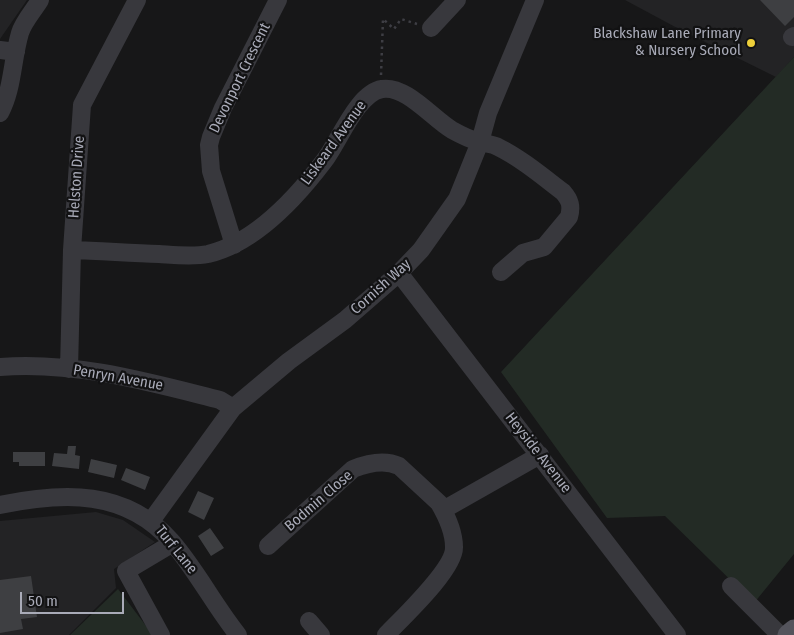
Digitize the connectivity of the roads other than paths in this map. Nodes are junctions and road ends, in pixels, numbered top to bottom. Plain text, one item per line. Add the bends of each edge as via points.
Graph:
1 (40, 0) edge
2 (138, 0) edge
3 (278, 0) edge
4 (457, 0) edge
5 (535, 0) edge
6 (431, 28) road end
7 (8, 51) edge
8 (0, 113) edge
9 (480, 142) junction
10 (234, 245) junction
11 (72, 250) junction
12 (501, 272) dead end
13 (399, 273) junction
14 (0, 367) edge
15 (69, 368) junction
16 (232, 408) junction
17 (540, 455) junction
18 (0, 505) edge
19 (444, 510) junction
20 (151, 521) junction
21 (173, 543) junction
22 (268, 546) dead end
23 (730, 586) dead end
24 (309, 621) dead end
25 (794, 630) edge
26 (232, 633) edge
27 (162, 635) edge
28 (321, 635) edge
29 (386, 635) edge
30 (677, 635) edge
31 (780, 635) edge
32 (788, 635) edge

1 - 7 street
2 - 11 street, Helston Drive via 82,106
3 - 10 street, Devonport Crescent via 223,108 209,145 211,171
4 - 6 street
5 - 9 street, Cornish Way via 488,113
7 - 8 street via 6,102
9 - 10 street, Liskeard Avenue via 452,130 398,90 380,89 356,110 326,159 292,201
9 - 12 street, Liskeard Avenue via 496,145 519,158 569,198 569,217 544,247 523,253
9 - 13 street, Cornish Way via 457,199 421,250
10 - 11 street, Liskeard Avenue via 207,254 182,255
11 - 15 street, Helston Drive
13 - 16 street, Cornish Way via 345,320
13 - 17 street, Heyside Avenue
14 - 15 street, Penryn Avenue
15 - 16 street, Penryn Avenue via 160,385 220,400
16 - 20 street, Cornish Way
17 - 19 street
17 - 30 street, Heyside Avenue
18 - 20 street, Turf Lane via 32,498 74,497 128,508
19 - 22 street, Bodmin Close via 399,466 388,462 372,463 346,474
19 - 29 street, Bodmin Close via 454,548 449,565
20 - 21 street, Turf Lane
21 - 26 street, Turf Lane
21 - 27 street via 126,571
23 - 31 street
24 - 28 street
25 - 32 main road

